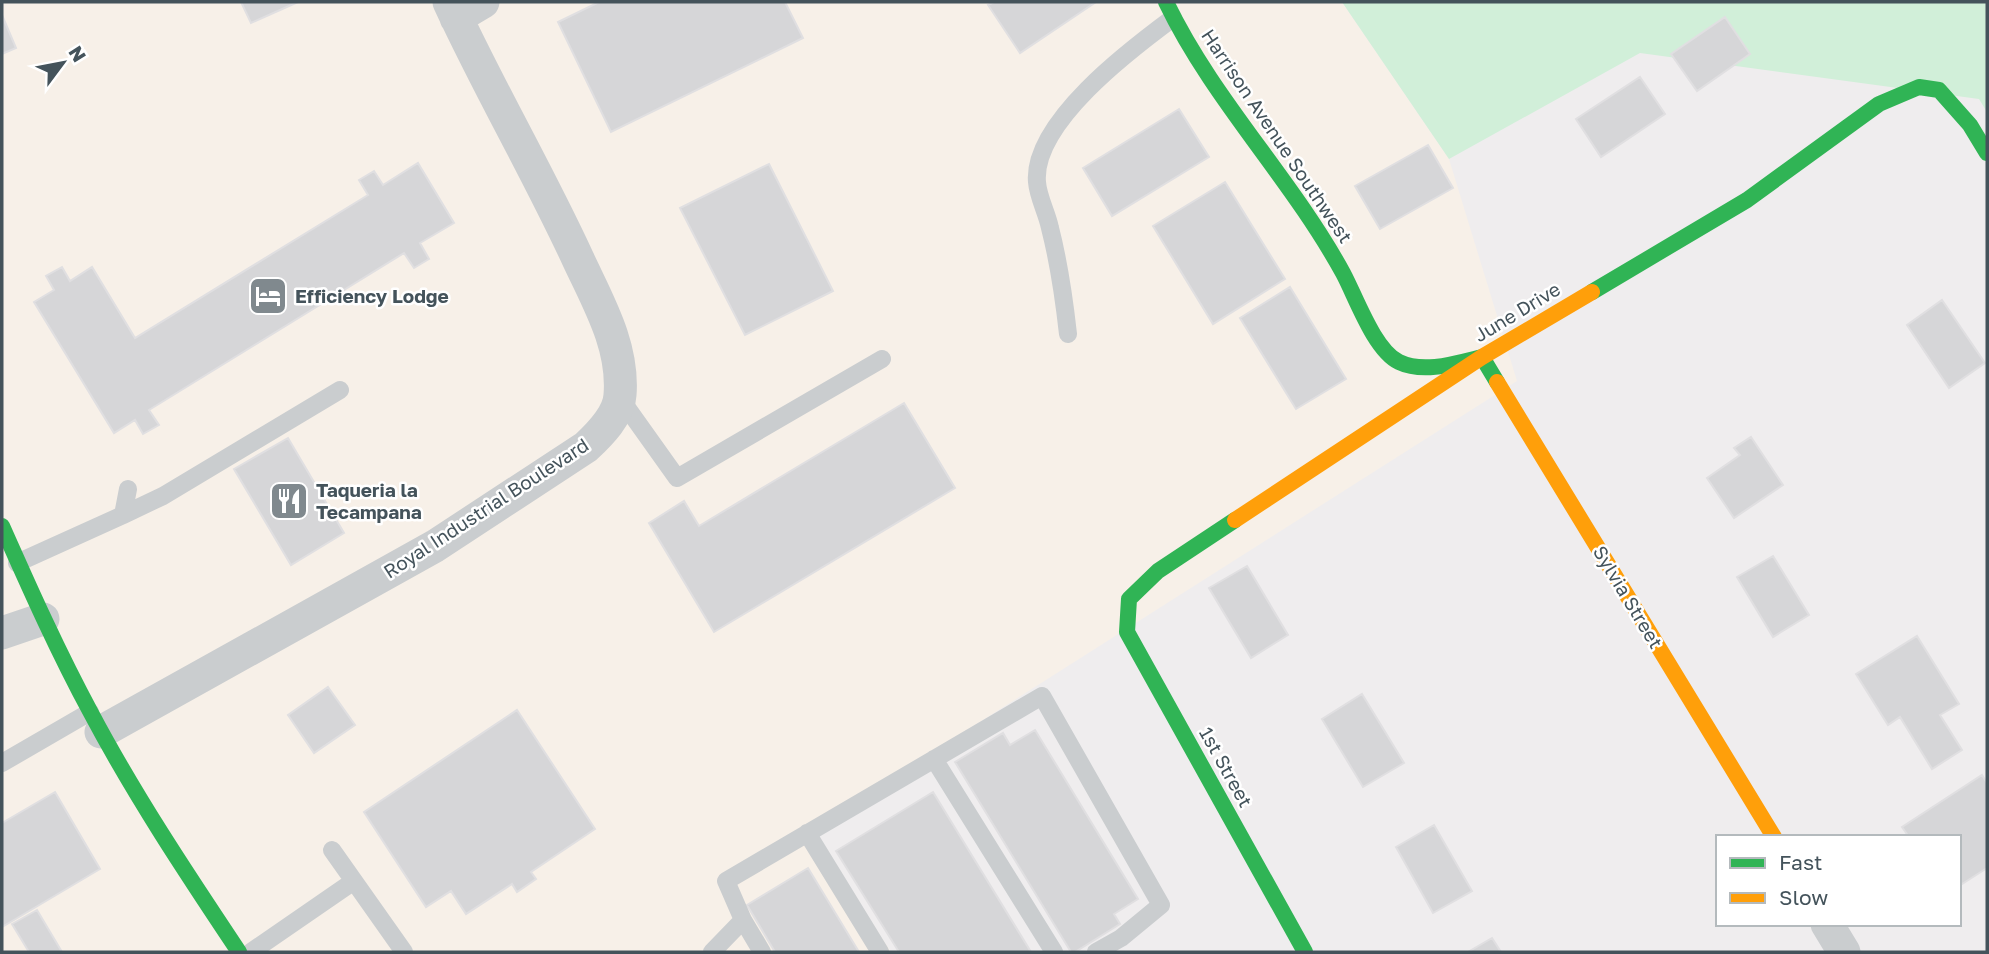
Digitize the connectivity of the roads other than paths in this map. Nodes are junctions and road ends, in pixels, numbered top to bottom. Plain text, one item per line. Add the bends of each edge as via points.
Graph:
1 (463, 7) edge
2 (1170, 10) edge
3 (1987, 153) edge
4 (1068, 334) dead end
5 (1482, 357) junction
6 (882, 359) dead end
7 (340, 390) dead end
8 (620, 398) junction
9 (128, 489) dead end
10 (123, 515) junction
11 (2, 529) edge
12 (18, 563) junction
13 (1129, 599) joint
14 (43, 619) junction
15 (2, 633) edge
16 (96, 722) junction
17 (934, 759) junction
18 (2, 762) edge
19 (807, 833) junction
20 (1773, 835) edge
21 (332, 850) dead end
22 (354, 881) junction
23 (743, 920) junction
24 (1828, 926) edge
25 (238, 951) edge
26 (404, 952) edge
27 (712, 952) edge
28 (762, 952) edge
29 (880, 952) edge
30 (1054, 952) edge
31 (1096, 952) edge
32 (1305, 952) edge
33 (1844, 952) edge

1 - 8 street, Royal Industrial Boulevard via 607,321 619,358
2 - 4 lane via 1082,94 1039,158 1037,182 1061,275
2 - 5 street, Harrison Avenue Southwest via 1224,98 1289,184 1345,274 1383,349 1398,362 1422,366
3 - 5 street, June Drive via 1939,90 1919,88 1879,104 1747,200
5 - 13 street, June Drive via 1158,571
5 - 20 street, Sylvia Street
6 - 8 lane via 677,478
7 - 10 lane via 163,496
8 - 16 street, Royal Industrial Boulevard via 606,427 586,447 435,546
9 - 10 lane
10 - 12 lane
11 - 12 street
12 - 14 street
13 - 32 street, 1st Street via 1127,632
14 - 15 street
14 - 16 street
16 - 18 lane
16 - 25 street
17 - 19 lane
17 - 30 lane
17 - 31 lane via 1042,696 1161,905
19 - 23 lane via 726,881
19 - 29 lane
21 - 22 lane
22 - 25 lane
22 - 26 lane
23 - 27 lane
23 - 28 lane
24 - 33 street

